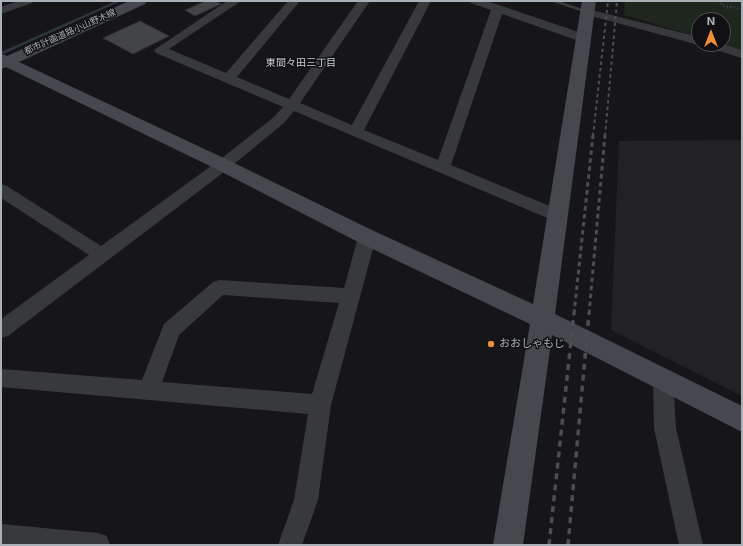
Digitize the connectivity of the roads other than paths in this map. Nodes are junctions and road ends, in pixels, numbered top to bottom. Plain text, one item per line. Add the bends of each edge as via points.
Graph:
1 (28, 1) edge
2 (140, 1) edge
3 (235, 1) edge
4 (294, 1) edge
5 (348, 1) edge
6 (425, 1) edge
7 (475, 1) edge
8 (553, 1) edge
9 (363, 2) edge
10 (589, 6) edge
11 (498, 8) junction
12 (1, 11) edge
13 (583, 38) junction
14 (691, 38) edge
15 (731, 51) edge
16 (742, 54) edge
17 (2, 62) edge
18 (229, 78) junction
19 (292, 105) junction
20 (356, 131) junction
21 (223, 165) junction
22 (443, 168) junction
23 (1, 190) edge
24 (558, 216) junction
25 (367, 237) junction
26 (102, 255) junction
27 (350, 296) junction
28 (542, 319) junction
29 (1, 330) edge
30 (1, 378) edge
31 (663, 379) junction
32 (148, 391) junction
33 (320, 405) junction
34 (742, 419) edge
35 (1, 536) edge
36 (26, 542) edge
37 (98, 545) edge
38 (290, 545) edge
39 (508, 545) edge
40 (691, 545) edge

1 - 12 street
2 - 17 street, 都市計画道路小山野木線
3 - 18 street via 160,50
4 - 18 street
5 - 9 street
6 - 20 street
7 - 11 street
8 - 10 lane
9 - 19 street
10 - 13 street
10 - 14 street
11 - 13 street
11 - 22 street
13 - 24 street
15 - 16 street
17 - 21 street
18 - 19 street
19 - 20 street
19 - 21 street via 279,120
20 - 22 street
21 - 25 street
21 - 26 street
22 - 24 street
23 - 26 street
24 - 28 street
25 - 27 street
25 - 28 street
26 - 29 street
27 - 32 street via 219,287 171,330
27 - 33 street
28 - 31 street
28 - 39 street
30 - 32 street
31 - 34 street
31 - 40 street via 665,428
32 - 33 street
33 - 38 street via 306,500
35 - 36 street
36 - 37 street

